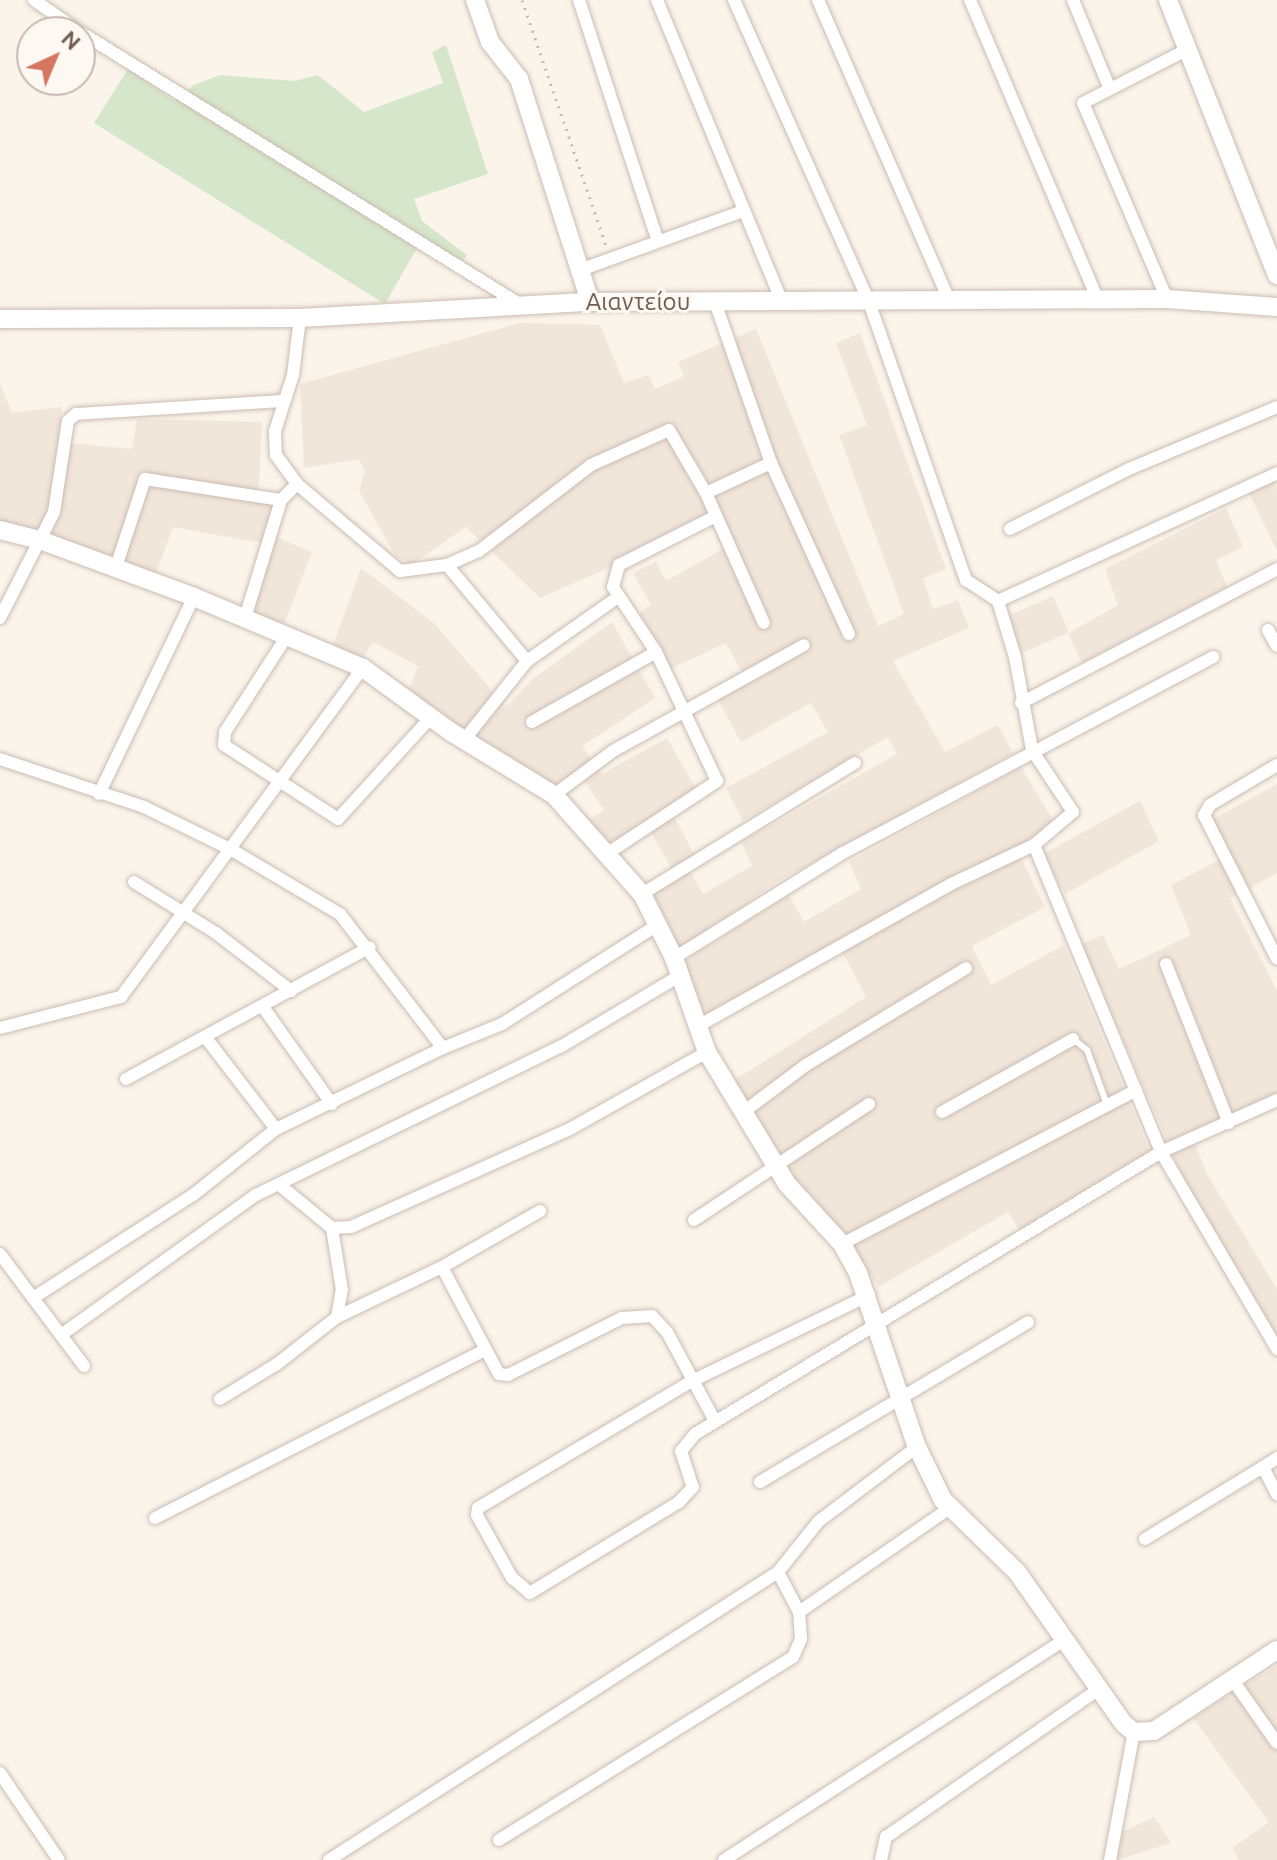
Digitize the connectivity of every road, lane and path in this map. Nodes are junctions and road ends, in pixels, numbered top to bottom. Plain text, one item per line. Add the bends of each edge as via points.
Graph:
1 (34, 0) edge
2 (475, 0) edge
3 (522, 0) edge
4 (579, 0) edge
5 (657, 0) edge
6 (734, 0) edge
7 (818, 0) edge
8 (970, 0) edge
9 (1073, 0) edge
10 (1168, 0) edge
11 (57, 16) edge
12 (96, 42) edge
13 (1188, 49) junction
14 (1109, 87) junction
15 (743, 211) junction
16 (657, 238) junction
17 (609, 257) junction
18 (580, 270) junction
19 (1277, 275) edge
20 (868, 299) junction
21 (1167, 299) junction
22 (781, 300) junction
23 (949, 300) junction
24 (1098, 300) junction
25 (590, 302) junction
26 (715, 302) junction
27 (521, 305) junction
28 (1277, 307) edge
29 (300, 318) junction
30 (0, 319) edge
31 (284, 401) junction
32 (1277, 407) edge
33 (771, 463) junction
34 (1277, 473) edge
35 (297, 484) junction
36 (706, 493) junction
37 (281, 500) junction
38 (714, 517) junction
39 (1010, 529) dead end
40 (0, 530) edge
41 (40, 540) junction
42 (447, 565) junction
43 (1277, 569) edge
44 (115, 570) junction
45 (194, 597) junction
46 (618, 597) junction
47 (998, 601) junction
48 (0, 618) edge
49 (245, 618) junction
50 (764, 623) dead end
51 (1268, 630) dead end
52 (849, 634) dead end
53 (287, 636) junction
54 (804, 645) dead end
55 (1277, 646) edge
56 (656, 652) junction
57 (1213, 657) dead end
58 (527, 661) junction
59 (363, 668) junction
60 (1021, 703) junction
61 (681, 710) junction
62 (432, 716) junction
63 (532, 722) dead end
64 (464, 740) junction
65 (1032, 750) junction
66 (0, 759) edge
67 (855, 763) dead end
68 (1277, 765) edge
69 (279, 779) junction
70 (99, 794) junction
71 (554, 795) junction
72 (1034, 845) junction
73 (232, 850) junction
74 (608, 853) junction
75 (134, 882) dead end
76 (642, 894) junction
77 (185, 912) junction
78 (656, 926) junction
79 (370, 947) junction
80 (1277, 959) edge
81 (1166, 964) dead end
82 (677, 967) junction
83 (966, 968) dead end
84 (291, 991) junction
85 (263, 1007) junction
86 (698, 1026) junction
87 (0, 1028) edge
88 (206, 1038) junction
89 (1073, 1039) joint
90 (443, 1048) junction
91 (707, 1052) junction
92 (126, 1079) dead end
93 (1136, 1090) junction
94 (1277, 1100) edge
95 (1106, 1102) junction
96 (332, 1104) junction
97 (869, 1104) dead end
98 (942, 1112) dead end
99 (742, 1113) junction
100 (1229, 1123) junction
101 (276, 1129) junction
102 (1161, 1152) junction
103 (774, 1166) junction
104 (282, 1187) junction
105 (540, 1211) dead end
106 (694, 1220) dead end
107 (332, 1228) junction
108 (842, 1244) junction
109 (0, 1254) edge
110 (442, 1267) junction
111 (869, 1295) junction
112 (33, 1298) junction
113 (337, 1317) junction
114 (1028, 1322) dead end
115 (879, 1327) junction
116 (61, 1335) junction
117 (1277, 1349) edge
118 (485, 1350) junction
119 (84, 1366) dead end
120 (692, 1381) junction
121 (901, 1394) junction
122 (220, 1399) dead end
123 (715, 1421) junction
124 (917, 1447) junction
125 (1277, 1458) edge
126 (1263, 1467) junction
127 (760, 1482) dead end
128 (1277, 1495) edge
129 (950, 1508) junction
130 (155, 1518) dead end
131 (1145, 1539) dead end
132 (778, 1572) junction
133 (799, 1612) junction
134 (1065, 1639) junction
135 (1277, 1650) edge
136 (1232, 1679) junction
137 (1096, 1691) junction
138 (1134, 1732) junction
139 (1277, 1743) edge
140 (0, 1773) edge
141 (499, 1840) dead end
142 (1108, 1858) edge
143 (59, 1860) edge
144 (329, 1860) edge
145 (724, 1860) edge
146 (881, 1860) edge

1 - 11 street
2 - 18 street via 490,42 519,79
3 - 17 path
4 - 16 street
5 - 15 street
6 - 20 street
7 - 23 street
8 - 24 street
9 - 14 street
10 - 13 street
12 - 27 street
13 - 14 street
13 - 19 street
14 - 21 street via 1083,103
15 - 16 street
15 - 22 street
16 - 17 street
17 - 18 street
18 - 25 street
20 - 22 street, Αιαντείου
20 - 23 street, Αιαντείου
20 - 47 street via 966,580
21 - 24 street, Αιαντείου
21 - 28 street, Αιαντείου
22 - 26 street, Αιαντείου
23 - 24 street, Αιαντείου
25 - 26 street, Αιαντείου
25 - 27 street, Αιαντείου
26 - 33 street
27 - 29 street, Αιαντείου
29 - 30 street, Αιαντείου
29 - 31 street
31 - 35 street via 275,431 276,455
31 - 41 street via 76,414 68,421 54,512
32 - 39 street via 1129,469
33 - 36 street
33 - 52 street
34 - 47 street
35 - 37 street
35 - 42 street via 400,571
36 - 38 street
36 - 42 street via 677,436 662,430 591,465 479,551
37 - 44 street via 145,479
37 - 49 street
38 - 46 street via 619,565 613,587
38 - 50 street
40 - 41 street
41 - 44 street
41 - 48 street
42 - 58 street
43 - 60 street
44 - 45 street
45 - 49 street
45 - 70 street
46 - 56 street
46 - 58 street
47 - 60 street via 1015,657
49 - 53 street
51 - 55 street
53 - 59 street
53 - 69 street via 225,732 224,745
54 - 61 street
56 - 61 street
56 - 63 street
57 - 65 street
58 - 64 street
59 - 62 street
59 - 69 street
60 - 65 street
61 - 71 street via 594,763
61 - 74 street via 717,781
62 - 64 street
62 - 69 street via 338,819
64 - 71 street
65 - 72 street via 1073,812
65 - 82 street via 843,853
66 - 70 street
67 - 76 street
68 - 80 street via 1210,805 1204,815
69 - 73 street
70 - 73 street via 144,807
71 - 74 street
72 - 86 street via 951,884
72 - 93 street
73 - 77 street
73 - 79 street via 340,914
74 - 76 street
75 - 77 street
76 - 78 street
77 - 84 street
77 - 87 street via 121,997
78 - 82 street
78 - 90 street via 502,1024
79 - 84 street
79 - 90 street
81 - 100 street
82 - 86 street
82 - 104 street via 560,1047
83 - 99 street via 806,1065
84 - 85 street
85 - 88 street
85 - 96 street
86 - 91 street
88 - 92 street
88 - 101 street
89 - 95 lane via 1087,1050
89 - 98 street
90 - 96 street
91 - 99 street
91 - 107 street via 568,1130 444,1189 351,1227
93 - 95 street
93 - 102 street
94 - 100 street
95 - 108 street
96 - 101 street
97 - 103 street
99 - 103 street
100 - 102 street
101 - 112 street via 193,1195
102 - 115 street
102 - 117 street
103 - 106 street
103 - 108 street
104 - 107 street
104 - 116 street via 256,1195
105 - 110 street
107 - 113 street via 342,1290
108 - 111 street
109 - 112 street
110 - 113 street
110 - 118 street
111 - 115 street
111 - 120 street
112 - 116 street
113 - 122 street via 277,1364
114 - 121 street
115 - 121 street
115 - 123 street
116 - 119 street
118 - 120 street via 499,1374 508,1375 622,1318 646,1314 660,1321
118 - 130 street
120 - 123 street
120 - 123 street via 478,1508 512,1578 530,1593 679,1502 693,1487 681,1451
121 - 124 street
121 - 127 street
124 - 129 street
124 - 132 street via 819,1521
125 - 126 street
126 - 128 street
126 - 131 street
129 - 133 street
129 - 134 street via 1017,1572
132 - 133 street
132 - 144 street
133 - 141 street via 801,1639 793,1657
134 - 137 street
134 - 145 street
135 - 136 street
136 - 138 street via 1154,1731
136 - 139 street
137 - 138 street
137 - 146 street via 886,1837
138 - 142 street
140 - 143 street

